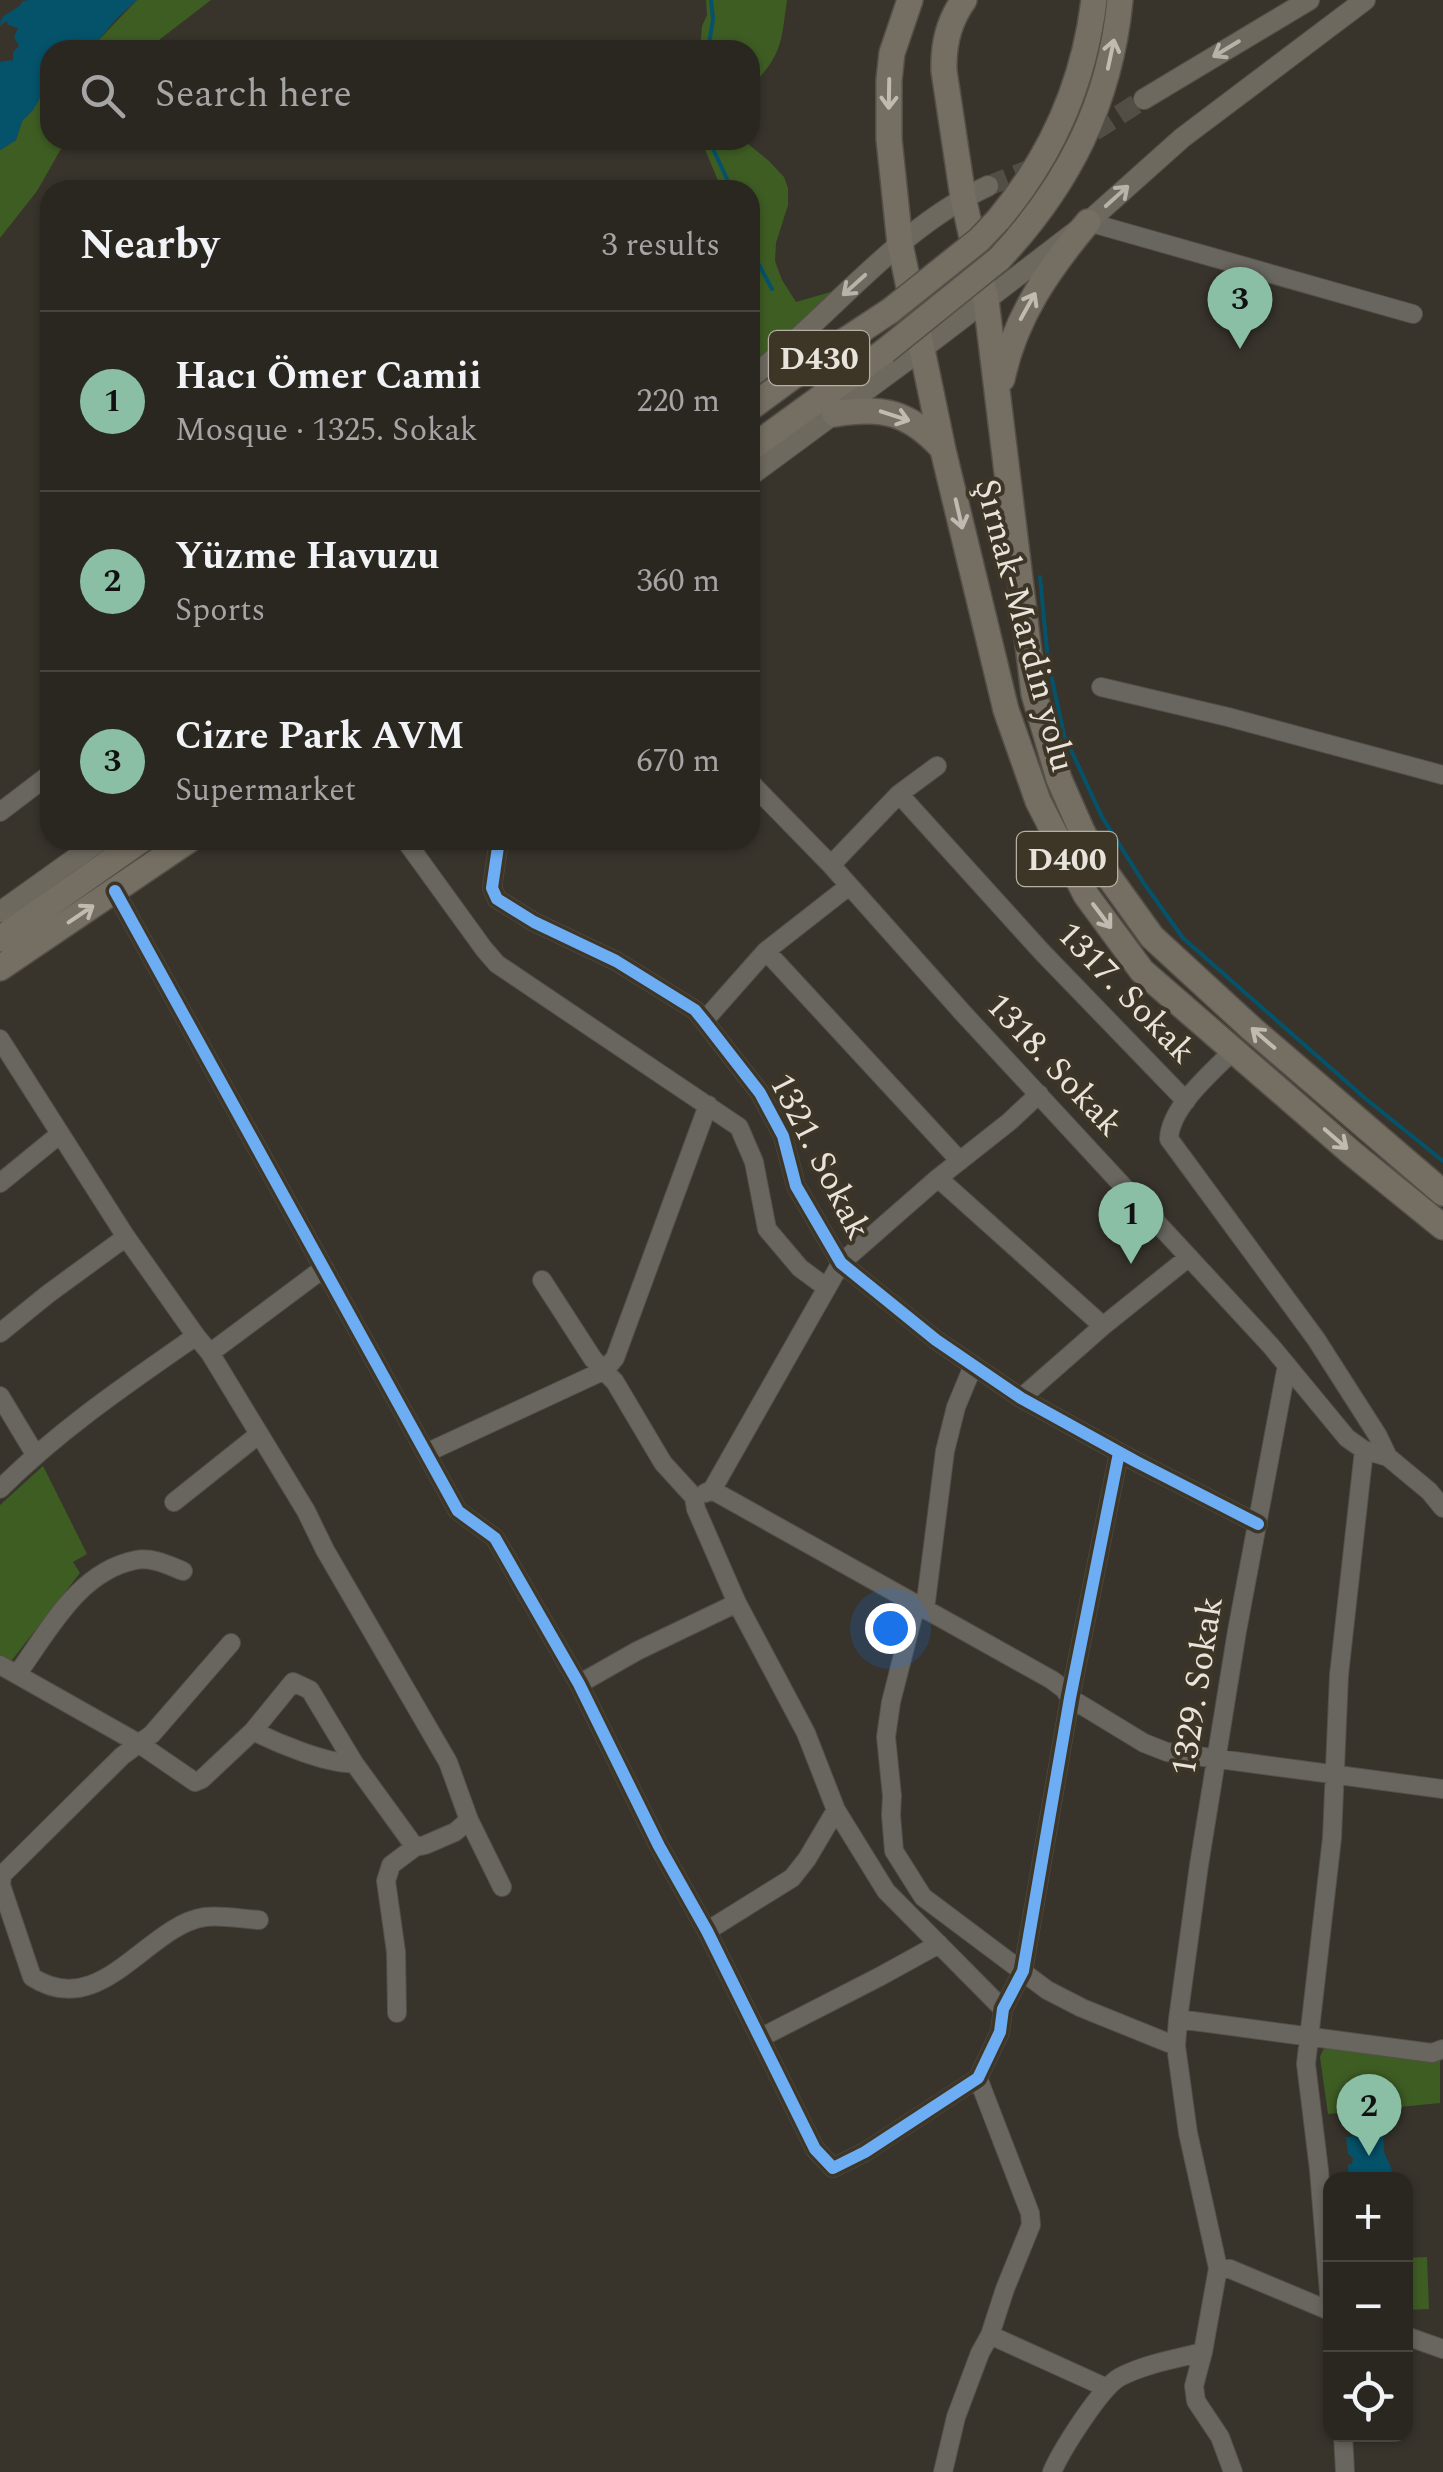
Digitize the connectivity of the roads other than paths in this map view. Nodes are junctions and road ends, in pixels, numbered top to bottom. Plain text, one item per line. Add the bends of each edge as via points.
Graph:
1 (910, 0) edge
2 (964, 0) edge
3 (1094, 0) edge
4 (1120, 0) edge
5 (1309, 0) edge
6 (1365, 0) edge
7 (1144, 98) tunnel mouth
8 (988, 186) tunnel mouth
9 (963, 197) junction
10 (1088, 222) junction
11 (900, 244) junction
12 (986, 300) junction
13 (1413, 314) dead end
14 (921, 350) junction
15 (760, 369) edge
16 (998, 398) junction
17 (760, 401) edge
18 (835, 414) junction
19 (760, 442) edge
20 (944, 450) junction
21 (760, 469) edge
22 (1101, 686) dead end
23 (938, 766) dead end
24 (1443, 775) edge
25 (40, 782) edge
26 (760, 792) edge
27 (900, 794) junction
28 (0, 812) edge
29 (87, 850) edge
30 (127, 850) edge
31 (175, 850) edge
32 (413, 850) edge
33 (498, 850) edge
34 (830, 865) junction
35 (849, 886) junction
36 (116, 892) junction
37 (3, 907) edge
38 (0, 940) edge
39 (766, 951) junction
40 (0, 968) edge
41 (704, 1021) junction
42 (0, 1039) edge
43 (1234, 1050) junction
44 (1039, 1094) junction
45 (1186, 1101) junction
46 (708, 1105) junction
47 (60, 1134) junction
48 (960, 1161) junction
49 (938, 1178) junction
50 (0, 1183) edge
51 (1443, 1193) edge
52 (1443, 1227) edge
53 (126, 1238) junction
54 (1189, 1257) junction
55 (841, 1262) junction
56 (324, 1268) junction
57 (542, 1280) dead end
58 (827, 1288) junction
59 (1103, 1326) junction
60 (0, 1333) edge
61 (196, 1336) junction
62 (210, 1353) junction
63 (973, 1366) junction
64 (1287, 1366) junction
65 (605, 1370) junction
66 (0, 1396) edge
67 (1021, 1398) junction
68 (258, 1435) junction
69 (1364, 1450) junction
70 (1119, 1452) junction
71 (426, 1453) junction
72 (35, 1454) junction
73 (1388, 1458) junction
74 (0, 1489) edge
75 (703, 1494) junction
76 (174, 1502) dead end
77 (1443, 1508) edge
78 (1258, 1524) junction
79 (182, 1570) dead end
80 (737, 1603) junction
81 (920, 1606) junction
82 (231, 1643) dead end
83 (0, 1665) edge
84 (18, 1674) junction
85 (579, 1684) junction
86 (1070, 1698) junction
87 (253, 1730) junction
88 (138, 1744) junction
89 (1218, 1760) junction
90 (354, 1764) junction
91 (1335, 1774) junction
92 (1443, 1789) edge
93 (836, 1810) junction
94 (469, 1820) junction
95 (414, 1846) junction
96 (502, 1887) dead end
97 (259, 1920) dead end
98 (707, 1932) junction
99 (938, 1944) junction
100 (1023, 1971) junction
101 (1004, 2008) junction
102 (397, 2013) dead end
103 (1178, 2019) junction
104 (1310, 2035) junction
105 (760, 2038) junction
106 (1176, 2046) junction
107 (1443, 2049) edge
108 (978, 2078) junction
109 (1326, 2262) edge
110 (1218, 2268) junction
111 (1323, 2305) edge
112 (990, 2334) junction
113 (1413, 2338) edge
114 (1443, 2349) edge
115 (1202, 2352) junction
116 (1108, 2388) junction
117 (1344, 2442) edge
118 (942, 2472) edge
119 (1052, 2472) edge
120 (1233, 2472) edge
121 (1346, 2472) edge

1 -> 11 highway, Şırnak-Mardin yolu / D400 via 889,80
2 - 9 highway, Şırnak-Mardin yolu / D400 via 943,53
3 - 17 highway, D430, bridge via 1062,122 998,220 890,310
19 -> 4 highway, D430, bridge via 885,351 998,259 1028,226 1088,130 1110,64
5 -> 7 main road
10 -> 6 main road via 1182,138
8 - 9 main road
9 - 11 main road
9 - 12 highway, Şırnak-Mardin yolu / D400
10 - 12 main road
10 - 13 street
16 -> 10 highway via 1027,307
11 - 14 highway, Şırnak-Mardin yolu / D400
11 -> 15 main road
12 - 14 main road
12 - 16 highway, Şırnak-Mardin yolu / D400
14 - 18 main road
14 - 20 highway, Şırnak-Mardin yolu / D400
51 -> 16 highway, Şırnak-Mardin yolu / D400 via 1152,937 1096,858 1059,778 1034,694
18 -> 20 highway via 890,414 914,422
18 - 21 main road
20 -> 43 highway, Şırnak-Mardin yolu / D400 via 1006,710 1038,801 1086,895 1142,971
22 - 24 street
23 - 27 street
25 - 28 street
26 - 34 street, 1318. Sokak
27 - 34 street
27 - 45 street, 1317. Sokak
29 - 37 main road
30 - 38 highway
31 - 36 highway
32 - 46 street via 497,964
33 - 41 street, 1321. Sokak via 496,899 616,962
34 - 35 street, 1318. Sokak
35 - 39 street
35 - 44 street, 1318. Sokak
40 -> 36 highway
36 - 56 street
39 - 41 street
39 - 48 street
41 - 55 street, 1321. Sokak via 760,1093 783,1136 796,1186
42 - 47 street
43 - 45 street
43 -> 52 highway, Şırnak-Mardin yolu / D400
44 - 48 street
44 - 54 street, 1318. Sokak
45 - 73 street via 1169,1126 1169,1139 1316,1340
46 - 58 street via 745,1138 767,1229
46 - 65 street
47 - 50 street
47 - 53 street
48 - 49 street
49 - 55 street
49 - 59 street
53 - 60 street
53 - 61 street
54 - 59 street
54 - 64 street, 1318. Sokak
55 - 58 street
55 - 63 street, 1321. Sokak
56 - 62 street
56 - 71 street
57 - 65 street
58 - 75 street
59 - 67 street
61 - 62 street
61 - 72 street
62 - 68 street
63 - 67 street, 1321. Sokak
63 - 81 street via 945,1452
64 - 69 street, 1318. Sokak
64 - 78 street, 1329. Sokak
65 - 71 street
65 - 75 street via 662,1463
66 - 72 street
67 - 70 street, 1321. Sokak
68 - 76 street
68 - 94 street via 448,1762
69 - 73 street, 1318. Sokak
69 - 91 street
70 - 78 street, 1321. Sokak
70 - 86 street
71 - 85 street via 458,1511 495,1538
72 - 74 street
73 - 77 street, 1318. Sokak
75 - 80 street via 696,1509
75 - 81 street
78 - 89 street, 1329. Sokak
79 - 84 street via 139,1560 106,1571 77,1592
80 - 85 street
80 - 93 street via 806,1732
81 - 86 street via 1052,1680
81 - 100 street via 886,1737 894,1851 922,1897
82 - 88 street
83 - 84 street
84 - 88 street
85 - 98 street
86 - 89 street via 1144,1743
86 - 100 street
87 - 88 street via 195,1782
87 - 90 street
87 - 90 street via 293,1682 310,1690
88 - 97 street via 2,1875 32,1977 79,1989 204,1917
89 - 91 street
89 - 103 street, 1329. Sokak
90 - 95 street
91 - 92 street
91 - 104 street
93 - 98 street via 792,1878
93 - 99 street via 886,1891
94 - 95 street
94 - 96 street
95 - 102 street via 391,1865 386,1881
98 - 105 street
99 - 101 street
99 - 105 street
100 - 101 street
100 - 106 street via 1082,2008
101 - 108 street
103 - 104 street
103 - 106 street, 1329. Sokak
104 - 107 street via 1432,2053
104 - 109 street via 1306,2064
105 - 108 street via 814,2149 833,2168
106 - 110 street, 1329. Sokak
108 - 112 street via 1030,2213
110 - 111 street
110 - 115 street
112 - 116 street
112 - 118 street
113 - 114 street
115 - 116 street via 1141,2368
115 - 120 street via 1196,2400
116 - 119 street
117 - 121 street

